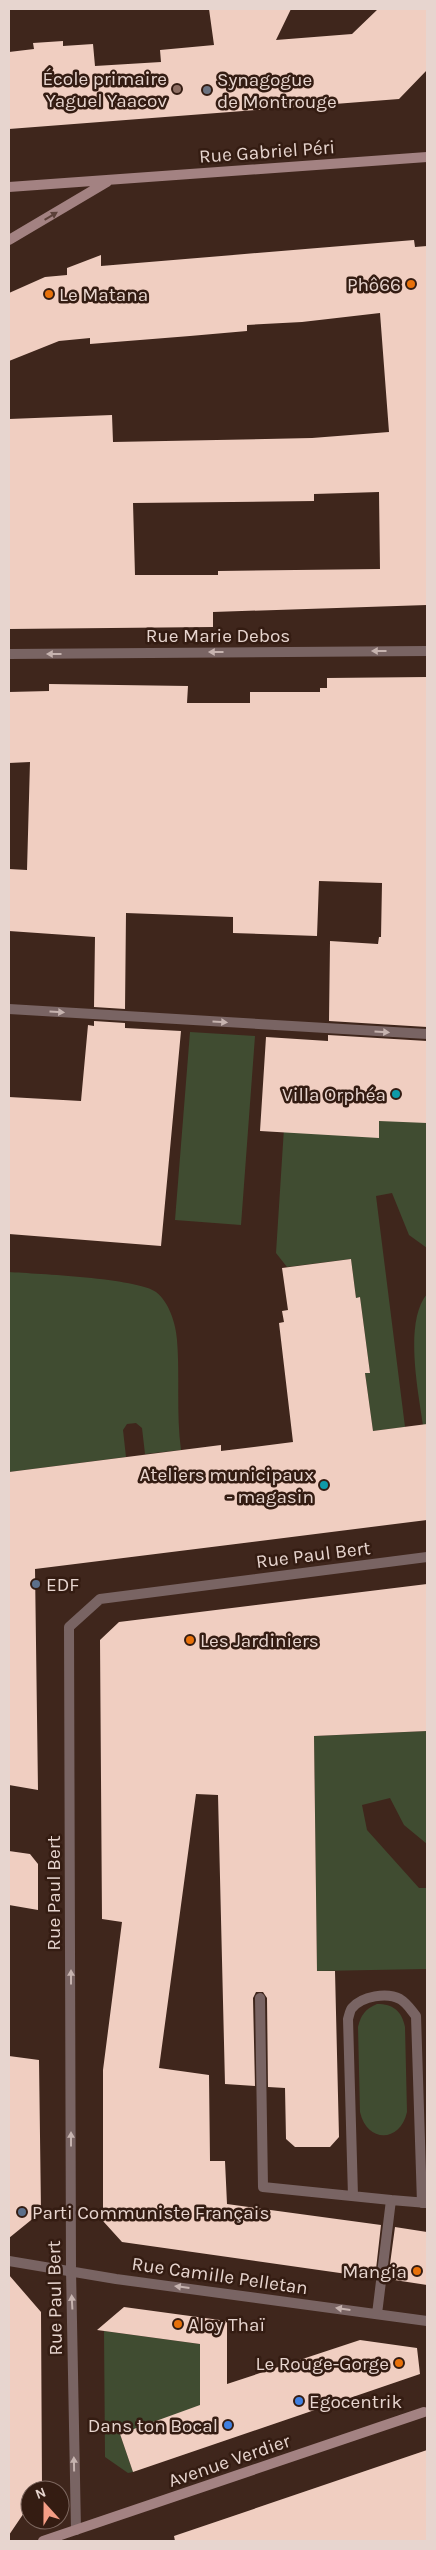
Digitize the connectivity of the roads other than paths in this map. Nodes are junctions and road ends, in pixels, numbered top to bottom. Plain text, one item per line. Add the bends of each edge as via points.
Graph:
1 (427, 157) edge
2 (110, 180) junction
3 (9, 187) edge
4 (9, 240) edge
5 (427, 651) edge
6 (9, 654) edge
7 (9, 1009) edge
8 (427, 1034) edge
9 (427, 1557) edge
10 (260, 1998) dead end
11 (353, 2196) junction
12 (391, 2200) junction
13 (425, 2203) edge
14 (9, 2261) edge
15 (71, 2270) junction
16 (377, 2314) junction
17 (427, 2321) edge
18 (426, 2411) edge
19 (76, 2530) junction
20 (45, 2541) edge

1 - 2 main road, Rue Gabriel Péri
2 - 3 main road, Rue Gabriel Péri
4 -> 2 main road, Rue Gabriel Péri
5 -> 6 street, Rue Marie Debos
7 -> 8 street
15 -> 9 street, Rue Paul Bert via 69,1627 100,1599
10 - 11 street via 263,2187
11 - 12 street
11 - 13 street via 348,2019 352,2008 363,2000 387,1996 407,2004 416,2016
12 - 13 street
12 - 16 street
14 - 15 street, Rue Camille Pelletan
16 -> 15 street, Rue Camille Pelletan via 116,2279
19 -> 15 street, Rue Paul Bert
16 - 17 street, Rue Camille Pelletan
18 - 19 main road, Avenue Verdier
19 - 20 main road, Avenue Verdier

